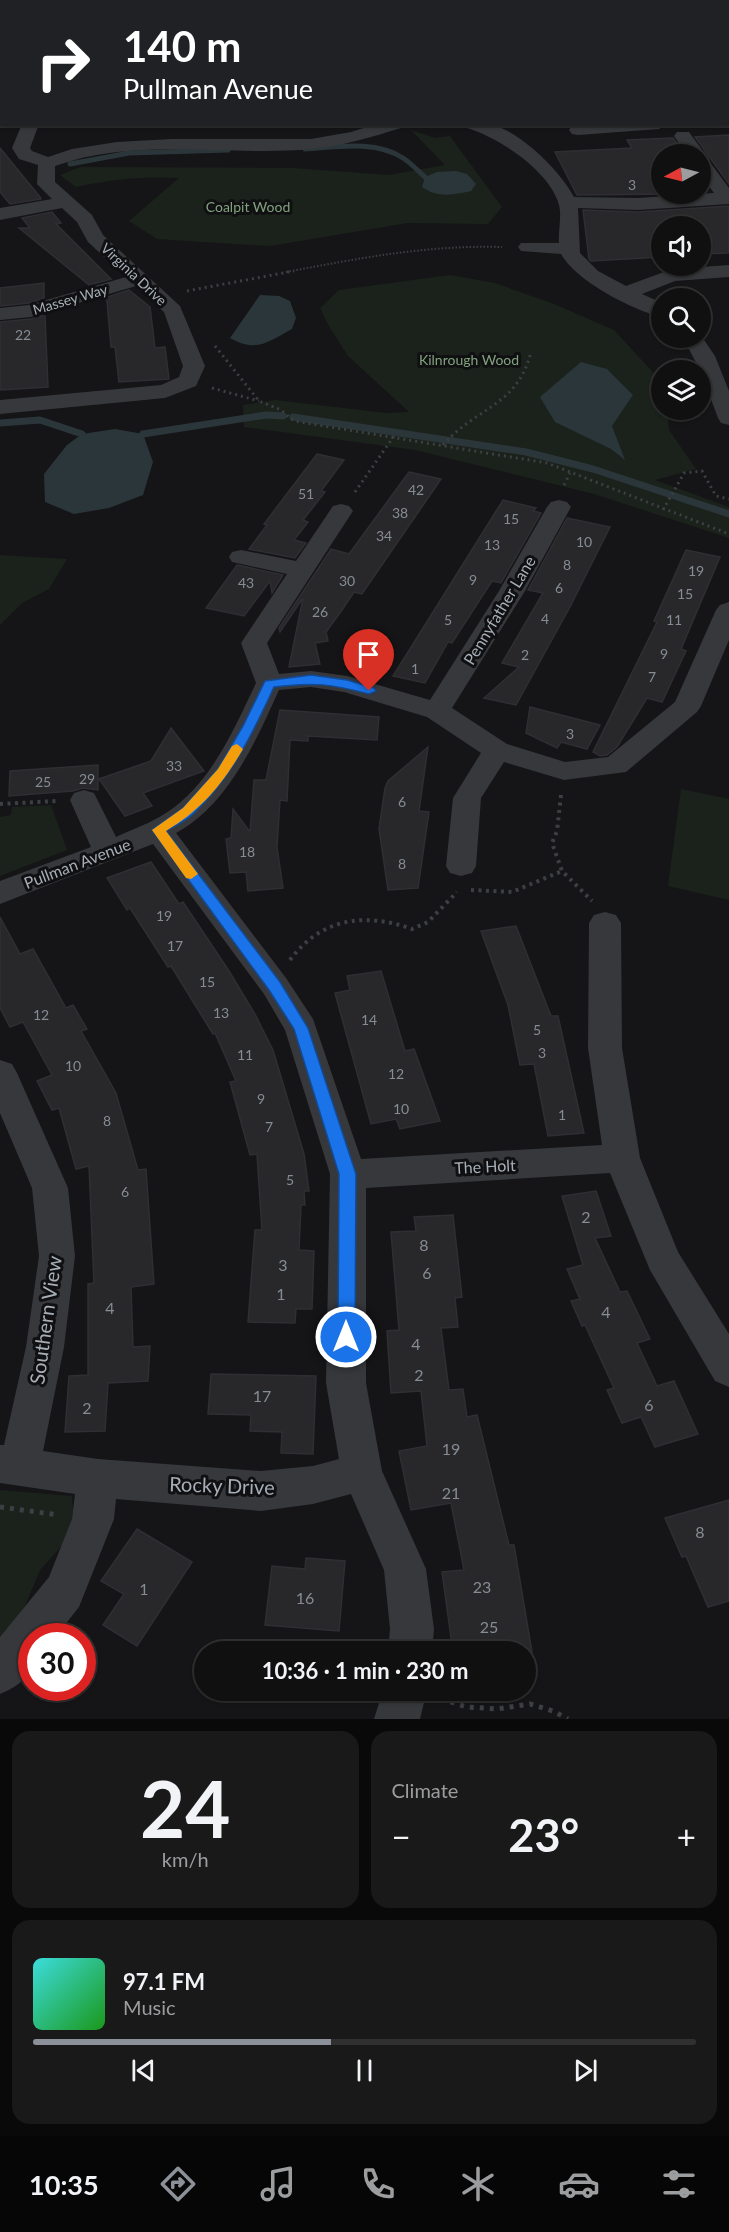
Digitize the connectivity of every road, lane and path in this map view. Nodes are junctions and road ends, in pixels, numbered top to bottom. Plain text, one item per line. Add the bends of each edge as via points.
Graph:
1 (29, 126) edge
2 (179, 126) edge
3 (388, 126) edge
4 (483, 126) edge
5 (632, 126) edge
6 (579, 130) dead end
7 (682, 136) dead end
8 (171, 144) junction
9 (688, 144) edge
10 (48, 163) junction
11 (711, 176) edge
12 (728, 198) edge
13 (67, 202) junction
14 (568, 202) junction
15 (0, 214) edge
16 (528, 247) joint
17 (569, 249) junction
18 (729, 271) edge
19 (140, 279) junction
20 (627, 293) junction
21 (159, 297) junction
22 (651, 305) edge
23 (0, 314) edge
24 (215, 346) dead end
25 (699, 348) edge
26 (703, 348) edge
27 (531, 352) dead end
28 (729, 354) edge
29 (188, 381) junction
30 (259, 401) junction
31 (0, 407) edge
32 (729, 418) edge
33 (394, 436) junction
34 (443, 445) junction
35 (729, 499) edge
36 (559, 507) dead end
37 (663, 510) junction
38 (341, 511) joint
39 (729, 534) edge
40 (241, 557) dead end
41 (302, 570) junction
42 (729, 610) edge
43 (269, 683) junction
44 (437, 711) junction
45 (497, 750) junction
46 (564, 771) junction
47 (84, 800) joint
48 (0, 804) edge
49 (158, 830) junction
50 (108, 852) junction
51 (562, 871) junction
52 (461, 876) junction
53 (0, 893) edge
54 (605, 923) joint
55 (274, 986) junction
56 (0, 1073) edge
57 (622, 1158) junction
58 (348, 1174) junction
59 (729, 1369) edge
60 (9, 1466) edge
61 (362, 1472) junction
62 (98, 1478) junction
63 (0, 1507) edge
64 (93, 1519) junction
65 (411, 1641) edge
66 (0, 1672) edge
67 (414, 1701) edge
68 (445, 1701) edge
69 (397, 1719) edge
70 (568, 1719) edge

1 - 10 street via 21,148 25,155
2 - 8 street
3 - 8 street via 311,144
4 - 14 street via 500,133 541,168
5 - 6 street
7 - 9 street
8 - 10 street via 117,147 72,154
10 - 13 street, Virginia Drive via 46,184
11 - 12 street
12 - 14 street via 638,204
13 - 15 street
13 - 19 street, Virginia Drive via 85,219 95,238
14 - 17 street
16 - 17 street
16 - 21 path via 455,246 392,252
17 - 20 street via 574,260 592,276
18 - 20 street via 672,275
19 - 21 street, Virginia Drive
19 - 23 street, Massey Way via 31,311
20 - 22 street
21 - 29 street, Virginia Drive via 173,310 194,366
24 - 30 path
25 - 32 street
26 - 28 street
27 - 34 path via 524,375 505,398 453,432
29 - 30 path
29 - 31 street via 165,391
30 - 33 path via 281,410 294,421
33 - 34 path
33 - 38 path
34 - 37 path via 547,463
35 - 37 path via 716,496 702,471 684,473
36 - 44 street, Pennyfather Lane
37 - 39 path
38 - 41 street
40 - 41 street
41 - 43 street via 254,643
42 - 46 street via 687,706 616,765
43 - 44 street via 311,679 347,684
43 - 49 street, Pullman Avenue via 250,726 223,771 188,812
44 - 45 street
45 - 46 street
45 - 52 street via 467,798
46 - 51 path via 552,843
47 - 48 path
47 - 50 street
49 - 50 street, Pullman Avenue
49 - 55 street
50 - 53 street, Pullman Avenue
51 - 52 path via 512,892 474,891
51 - 54 path via 589,897
52 - 55 path via 428,922 412,929 386,920 358,919 312,937 296,951
54 - 57 street via 605,1048
55 - 58 street via 301,1028
56 - 60 street, Southern View via 50,1188 57,1256 45,1347
57 - 58 street, The Holt
57 - 59 street via 663,1259
58 - 61 street via 346,1383
60 - 62 street, Rocky Drive
61 - 62 street, Rocky Drive via 313,1485 261,1491
61 - 65 street via 405,1569
62 - 64 street
63 - 64 path
64 - 66 street via 64,1592
67 - 69 street
68 - 70 path via 497,1709 530,1704

